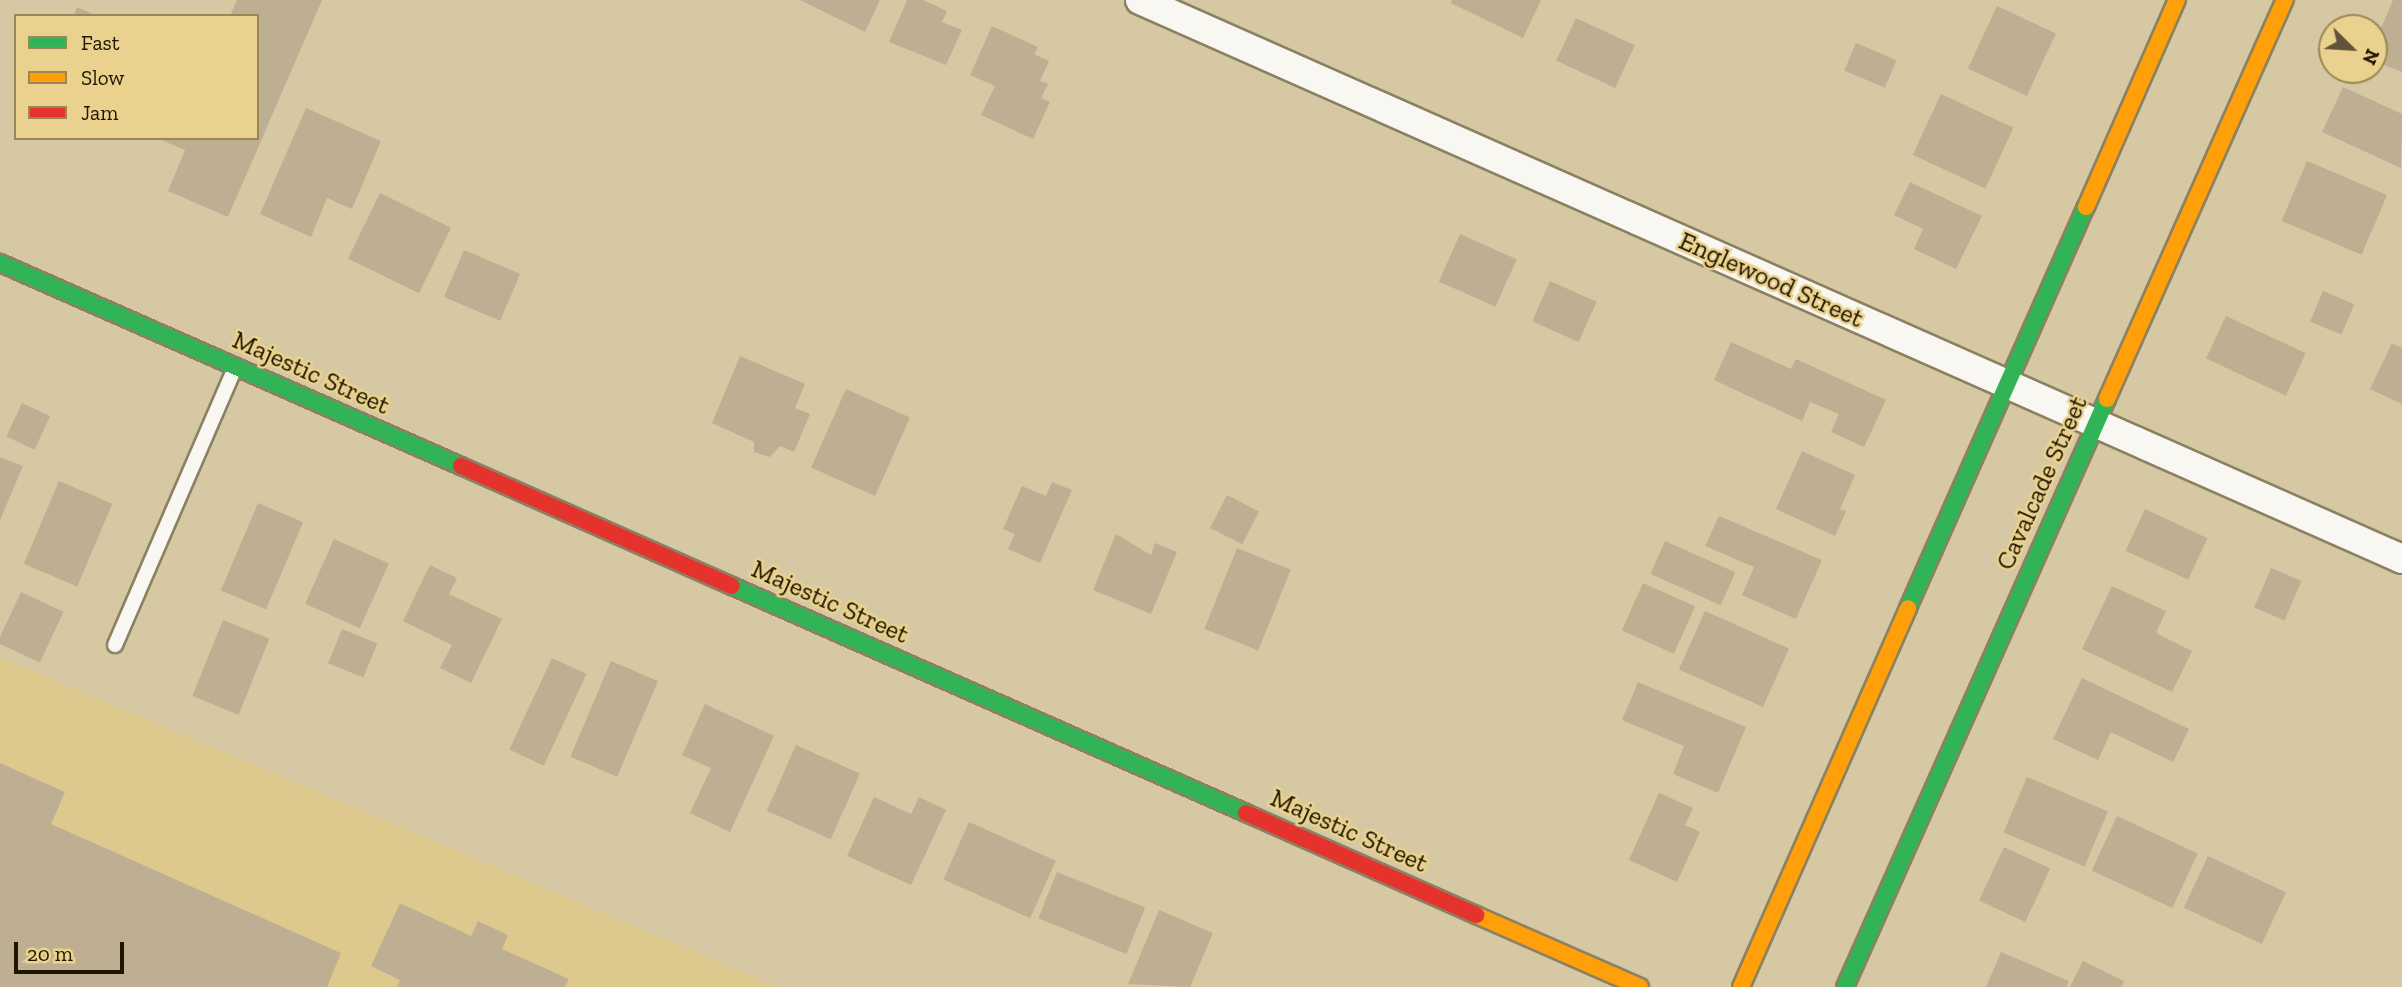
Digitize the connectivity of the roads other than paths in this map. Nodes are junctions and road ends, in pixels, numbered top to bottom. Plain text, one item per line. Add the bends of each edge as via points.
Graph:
1 (1140, 0) edge
2 (2177, 0) edge
3 (2285, 0) edge
4 (0, 263) edge
5 (235, 367) junction
6 (2007, 384) junction
7 (2095, 424) junction
8 (2402, 559) edge
9 (115, 645) dead end
10 (1640, 987) edge
11 (1741, 987) edge
12 (1845, 987) edge

1 - 6 street, Englewood Street
2 - 6 main road
3 - 7 main road, Cavalcade Street
4 - 5 main road, Majestic Street
5 - 9 lane
5 - 10 main road, Majestic Street
6 - 7 street, Englewood Street
6 - 11 main road
7 - 8 street, Englewood Street
7 - 12 main road, Cavalcade Street

